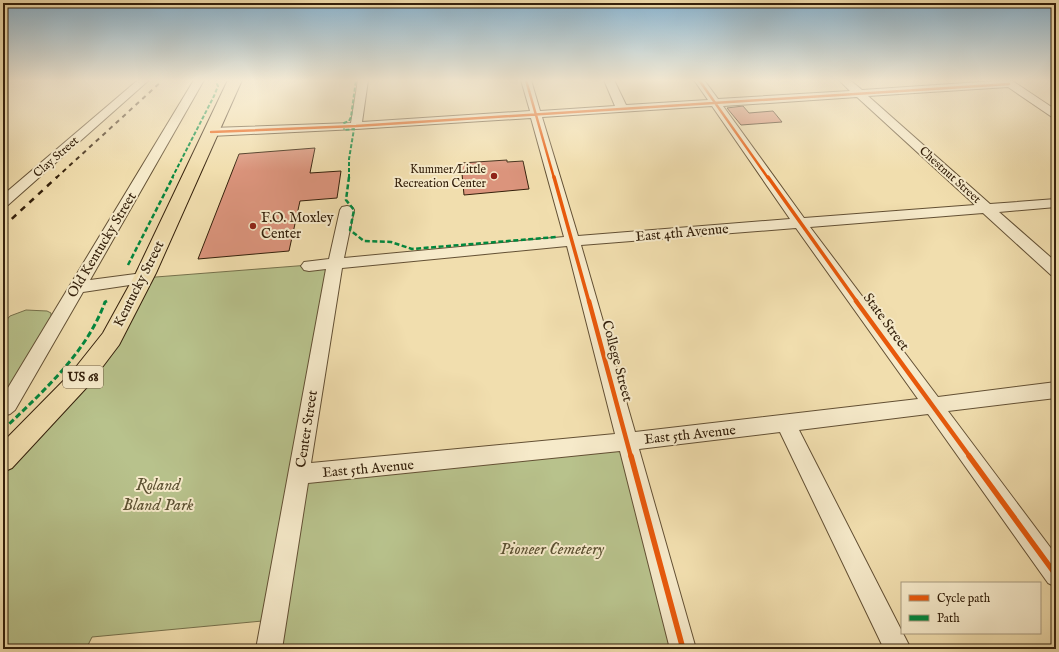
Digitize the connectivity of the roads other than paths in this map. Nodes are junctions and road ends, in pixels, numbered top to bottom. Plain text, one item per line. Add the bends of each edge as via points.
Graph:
1 (109, 110) edge
2 (181, 110) edge
3 (221, 110) edge
4 (358, 110) edge
5 (536, 110) edge
6 (598, 110) edge
7 (721, 110) edge
8 (877, 110) edge
9 (537, 114) junction
10 (356, 126) junction
11 (211, 132) junction
12 (3, 202) edge
13 (1056, 203) edge
14 (988, 209) junction
15 (347, 210) dead end
16 (800, 223) junction
17 (572, 242) junction
18 (336, 263) junction
19 (309, 266) dead end
20 (1056, 272) edge
21 (143, 278) junction
22 (78, 287) junction
23 (1056, 390) edge
24 (933, 405) junction
25 (3, 408) edge
26 (786, 424) junction
27 (628, 442) junction
28 (3, 460) edge
29 (299, 474) junction
30 (1056, 575) edge
31 (269, 649) edge
32 (683, 649) edge
33 (898, 649) edge

1 - 12 street, Clay Street
2 - 22 street, Old Kentucky Street
3 - 11 main road, Kentucky Street / US 68
4 - 10 street
5 - 9 street, College Street
6 - 9 street
7 - 16 street, State Street
8 - 14 street, Chestnut Street
9 - 10 street
9 - 17 street, College Street
10 - 11 street
11 - 21 main road, Kentucky Street / US 68
13 - 14 street, East 4th Avenue
14 - 16 street, East 4th Avenue
14 - 20 street, Chestnut Street
15 - 18 street, Center Street
16 - 17 street, East 4th Avenue
16 - 24 street, State Street
17 - 18 street, East 4th Avenue
17 - 27 street, College Street
18 - 19 street, East 4th Avenue
18 - 29 street, Center Street
21 - 22 street
21 - 28 main road, Kentucky Street / US 68 via 120,324 93,364
22 - 25 street, Old Kentucky Street via 8,404
23 - 24 street, East 5th Avenue
24 - 26 street, East 5th Avenue
24 - 30 street, State Street
26 - 27 street, East 5th Avenue
26 - 33 street
27 - 29 street, East 5th Avenue via 450,462
27 - 32 street, College Street
29 - 31 street, Center Street

